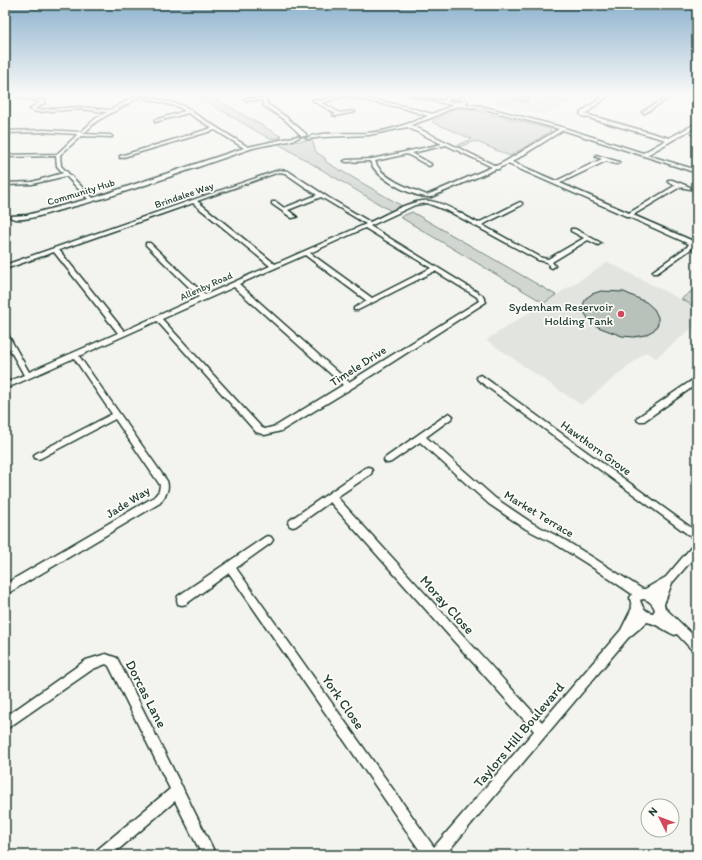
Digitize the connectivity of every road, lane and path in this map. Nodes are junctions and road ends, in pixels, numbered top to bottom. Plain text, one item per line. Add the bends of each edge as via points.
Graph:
1 (79, 135) edge
2 (97, 135) edge
3 (192, 135) edge
4 (227, 135) edge
5 (349, 135) edge
6 (427, 135) edge
7 (552, 135) edge
8 (581, 135) edge
9 (654, 135) edge
10 (675, 135) edge
11 (110, 136) dead end
12 (302, 136) joint
13 (668, 139) junction
14 (445, 144) junction
15 (248, 148) junction
16 (118, 153) dead end
17 (408, 153) junction
18 (58, 155) junction
19 (646, 155) junction
20 (5, 156) edge
21 (122, 156) junction
22 (598, 156) dead end
23 (606, 159) junction
24 (372, 160) junction
25 (127, 161) dead end
26 (346, 161) dead end
27 (508, 162) junction
28 (617, 163) dead end
29 (429, 165) dead end
30 (497, 168) junction
31 (697, 172) edge
32 (66, 174) junction
33 (670, 181) dead end
34 (557, 183) junction
35 (5, 184) edge
36 (679, 185) junction
37 (688, 188) dead end
38 (321, 194) junction
39 (91, 199) junction
40 (427, 199) junction
41 (194, 201) junction
42 (514, 201) dead end
43 (274, 203) dead end
44 (520, 204) junction
45 (528, 208) dead end
46 (284, 210) junction
47 (628, 216) junction
48 (5, 217) edge
49 (294, 217) dead end
50 (368, 225) junction
51 (478, 225) junction
52 (573, 230) dead end
53 (588, 238) junction
54 (694, 242) edge
55 (598, 243) dead end
56 (148, 244) dead end
57 (55, 249) junction
58 (306, 253) junction
59 (5, 266) edge
60 (274, 266) junction
61 (436, 268) junction
62 (655, 272) dead end
63 (235, 284) junction
64 (204, 298) junction
65 (371, 302) junction
66 (356, 309) dead end
67 (158, 318) junction
68 (123, 334) junction
69 (5, 335) edge
70 (75, 355) junction
71 (28, 376) junction
72 (481, 378) dead end
73 (697, 380) edge
74 (5, 386) edge
75 (349, 386) junction
76 (117, 415) junction
77 (449, 416) dead end
78 (641, 419) dead end
79 (420, 437) junction
80 (38, 456) dead end
81 (388, 460) dead end
82 (368, 471) dead end
83 (330, 497) junction
84 (294, 523) dead end
85 (697, 537) edge
86 (268, 540) dead end
87 (697, 547) edge
88 (230, 567) junction
89 (669, 580) junction
90 (5, 590) edge
91 (182, 600) dead end
92 (639, 600) junction
93 (655, 612) junction
94 (624, 634) junction
95 (697, 647) edge
96 (5, 724) edge
97 (542, 730) junction
98 (178, 790) junction
99 (102, 855) edge
100 (209, 855) edge
101 (431, 855) edge
102 (436, 855) edge

1 - 18 street
2 - 11 street
3 - 21 street
4 - 15 street
5 - 12 street, Community Hub
6 - 14 street
7 - 27 street, Allenby Road
8 - 19 street
9 - 13 street
10 - 13 street
12 - 15 street, Community Hub
13 - 19 street
14 - 17 street
14 - 30 street
15 - 39 street, Community Hub
16 - 21 street
17 - 24 street
17 - 29 street
18 - 20 street
18 - 32 street via 58,165
19 - 31 street
21 - 25 street
22 - 23 street
23 - 28 street
23 - 34 street
24 - 26 street
24 - 40 street via 373,166 379,172
27 - 30 street, Allenby Road
27 - 34 street
30 - 40 street, Allenby Road
32 - 35 street via 32,183
32 - 39 street
33 - 36 street
34 - 47 street
36 - 37 street
36 - 47 street
38 - 41 street, Brindalee Way via 286,172 280,171
38 - 46 street
38 - 50 street, Brindalee Way
39 - 48 street, Community Hub via 27,217
40 - 50 street, Allenby Road
40 - 51 street
41 - 57 street, Brindalee Way
41 - 60 street
42 - 44 street
43 - 46 street
44 - 45 street
44 - 51 street
46 - 49 street
47 - 54 street
50 - 58 street, Allenby Road
50 - 61 street, Timele Drive
51 - 53 street via 550,264
52 - 53 street
53 - 55 street
54 - 62 street
56 - 64 street
57 - 59 street, Brindalee Way
57 - 68 street
58 - 60 street, Allenby Road
58 - 65 street
60 - 63 street, Allenby Road
61 - 65 street
61 - 75 street, Timele Drive via 480,296 483,302
63 - 64 street, Allenby Road
63 - 75 street
64 - 67 street, Allenby Road
65 - 66 street
67 - 68 street, Allenby Road
67 - 75 street, Timele Drive via 258,430 265,432 278,429
68 - 70 street, Allenby Road
69 - 71 street
70 - 71 street, Allenby Road
70 - 76 street, Jade Way
71 - 74 street, Allenby Road
72 - 85 street, Hawthorn Grove
73 - 78 street
76 - 80 street
76 - 90 street, Jade Way via 164,484 157,500
77 - 79 street
79 - 81 street
79 - 92 street, Market Terrace via 492,501 529,526 589,560
82 - 83 street
83 - 84 street
83 - 97 street, Moray Close
86 - 88 street
87 - 89 street, Taylors Hill Boulevard
88 - 91 street
88 - 101 street, York Close
89 - 92 street, Taylors Hill Boulevard
89 - 93 street, Taylors Hill Boulevard
92 - 93 street
92 - 93 street via 654,598
92 - 94 street, Taylors Hill Boulevard
93 - 94 street, Taylors Hill Boulevard
93 - 95 street
94 - 97 street, Taylors Hill Boulevard
96 - 98 street, Dorcas Lane via 90,664 106,659 113,662
97 - 102 street, Taylors Hill Boulevard
98 - 99 street
98 - 100 street, Dorcas Lane

